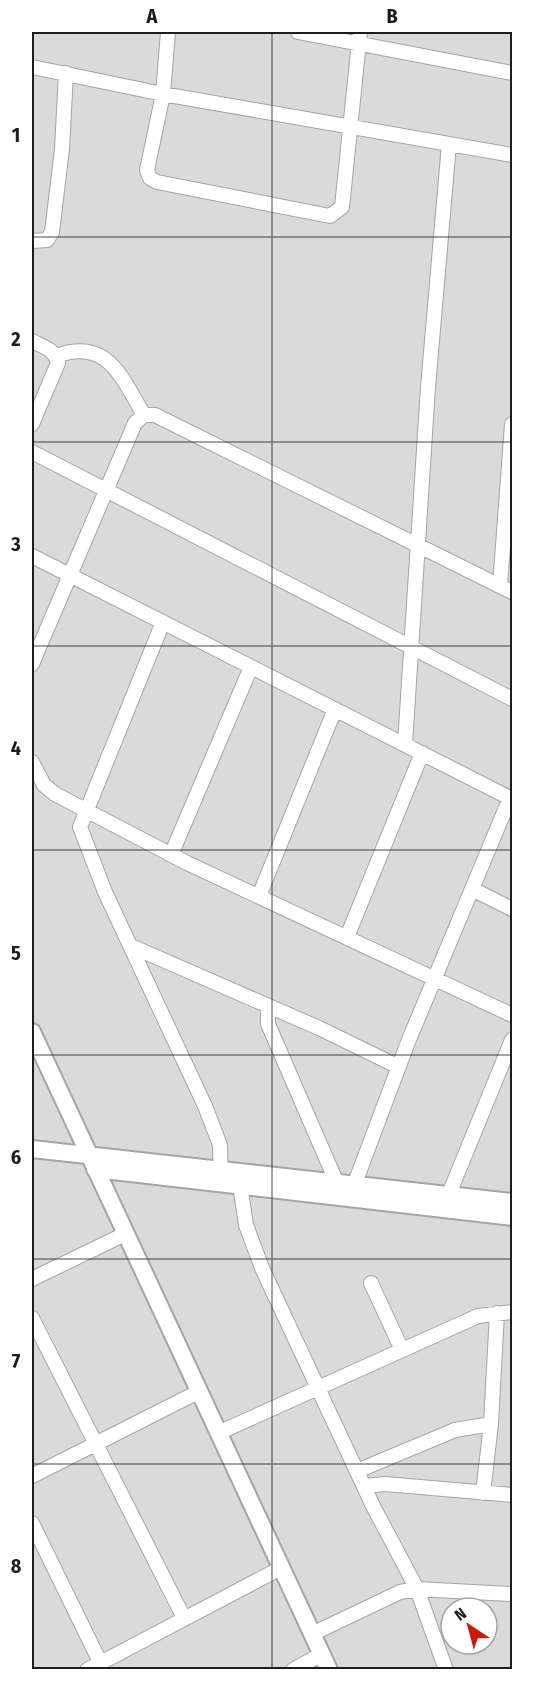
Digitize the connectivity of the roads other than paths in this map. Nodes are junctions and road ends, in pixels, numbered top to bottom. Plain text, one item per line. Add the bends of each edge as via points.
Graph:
1 (168, 32) edge
2 (298, 32) edge
3 (359, 37) edge
4 (32, 67) edge
5 (66, 73) junction
6 (513, 73) edge
7 (163, 94) junction
8 (350, 129) junction
9 (449, 144) junction
10 (513, 155) edge
11 (32, 241) edge
12 (32, 341) edge
13 (56, 356) junction
14 (144, 415) junction
15 (32, 424) edge
16 (513, 424) edge
17 (32, 452) edge
18 (105, 490) junction
19 (510, 502) edge
20 (419, 544) junction
21 (32, 556) edge
22 (70, 576) junction
23 (506, 589) edge
24 (163, 622) junction
25 (410, 648) junction
26 (32, 664) edge
27 (251, 666) junction
28 (513, 699) edge
29 (335, 709) junction
30 (405, 744) junction
31 (422, 753) junction
32 (32, 762) edge
33 (512, 798) edge
34 (85, 809) junction
35 (171, 855) junction
36 (474, 890) junction
37 (258, 896) junction
38 (513, 909) edge
39 (347, 937) junction
40 (131, 946) junction
41 (436, 978) junction
42 (268, 1006) junction
43 (513, 1015) edge
44 (32, 1032) edge
45 (513, 1040) edge
46 (399, 1067) junction
47 (32, 1149) edge
48 (88, 1154) junction
49 (95, 1169) junction
50 (221, 1175) junction
51 (336, 1181) junction
52 (355, 1183) junction
53 (240, 1185) junction
54 (449, 1194) junction
55 (513, 1202) edge
56 (513, 1217) edge
57 (125, 1234) junction
58 (32, 1279) edge
59 (371, 1283) dead end
60 (513, 1312) edge
61 (497, 1313) junction
62 (32, 1318) edge
63 (402, 1350) junction
64 (319, 1388) junction
65 (198, 1392) junction
66 (491, 1424) junction
67 (218, 1433) junction
68 (96, 1444) junction
69 (357, 1471) junction
70 (32, 1476) edge
71 (364, 1486) junction
72 (483, 1492) junction
73 (513, 1495) edge
74 (32, 1523) edge
75 (281, 1568) junction
76 (417, 1589) junction
77 (513, 1594) edge
78 (184, 1618) junction
79 (312, 1634) junction
80 (322, 1654) junction
81 (100, 1662) junction
82 (87, 1670) edge
83 (292, 1670) edge
84 (329, 1670) edge
85 (446, 1670) edge

1 - 7 street
2 - 3 street
3 - 6 street
3 - 8 street
4 - 5 street
5 - 7 street
5 - 11 street via 52,232 47,240
7 - 8 street
7 - 8 street via 147,170 150,178 330,216 342,207
8 - 9 street
9 - 10 street
9 - 20 street
12 - 13 street
13 - 14 street via 75,349 92,351 106,359
13 - 15 street via 58,363
14 - 18 street via 135,423
14 - 20 street via 155,415
16 - 19 street
17 - 18 street
18 - 22 street
18 - 25 street
19 - 23 street
20 - 23 street
20 - 25 street
21 - 22 street
22 - 24 street
22 - 26 street
24 - 27 street
24 - 34 street
25 - 28 street
25 - 30 street
27 - 29 street
27 - 35 street
29 - 30 street
29 - 37 street
30 - 31 street
31 - 33 street
31 - 39 street
32 - 34 street via 44,785
33 - 36 street
34 - 35 street
34 - 40 street via 81,834
35 - 37 street
36 - 38 street
36 - 41 street
37 - 39 street
39 - 41 street
40 - 42 street
40 - 50 street via 206,1106 220,1145
41 - 43 street
41 - 46 street
42 - 46 street
42 - 51 street via 268,1024
44 - 48 street
45 - 54 street
46 - 52 street
47 - 48 street
48 - 49 street
48 - 50 street
49 - 50 street
49 - 57 street
50 - 51 street
50 - 53 street
51 - 52 street
52 - 54 street
53 - 56 street
53 - 64 street via 246,1226 262,1268
54 - 55 street
57 - 58 street
57 - 65 street
59 - 63 street
60 - 61 street
61 - 63 street via 477,1316
61 - 66 street
62 - 68 street
63 - 64 street
64 - 67 street
64 - 69 street
65 - 67 street
65 - 68 street
66 - 69 street via 455,1430
66 - 72 street
67 - 75 street
68 - 70 street
68 - 78 street
69 - 71 street
71 - 72 street via 384,1484
71 - 76 street
72 - 73 street
74 - 81 street
75 - 78 street
75 - 79 street
76 - 77 street
76 - 79 street via 400,1592
76 - 85 street
78 - 81 street
79 - 80 street
80 - 83 street
80 - 84 street
81 - 82 street

